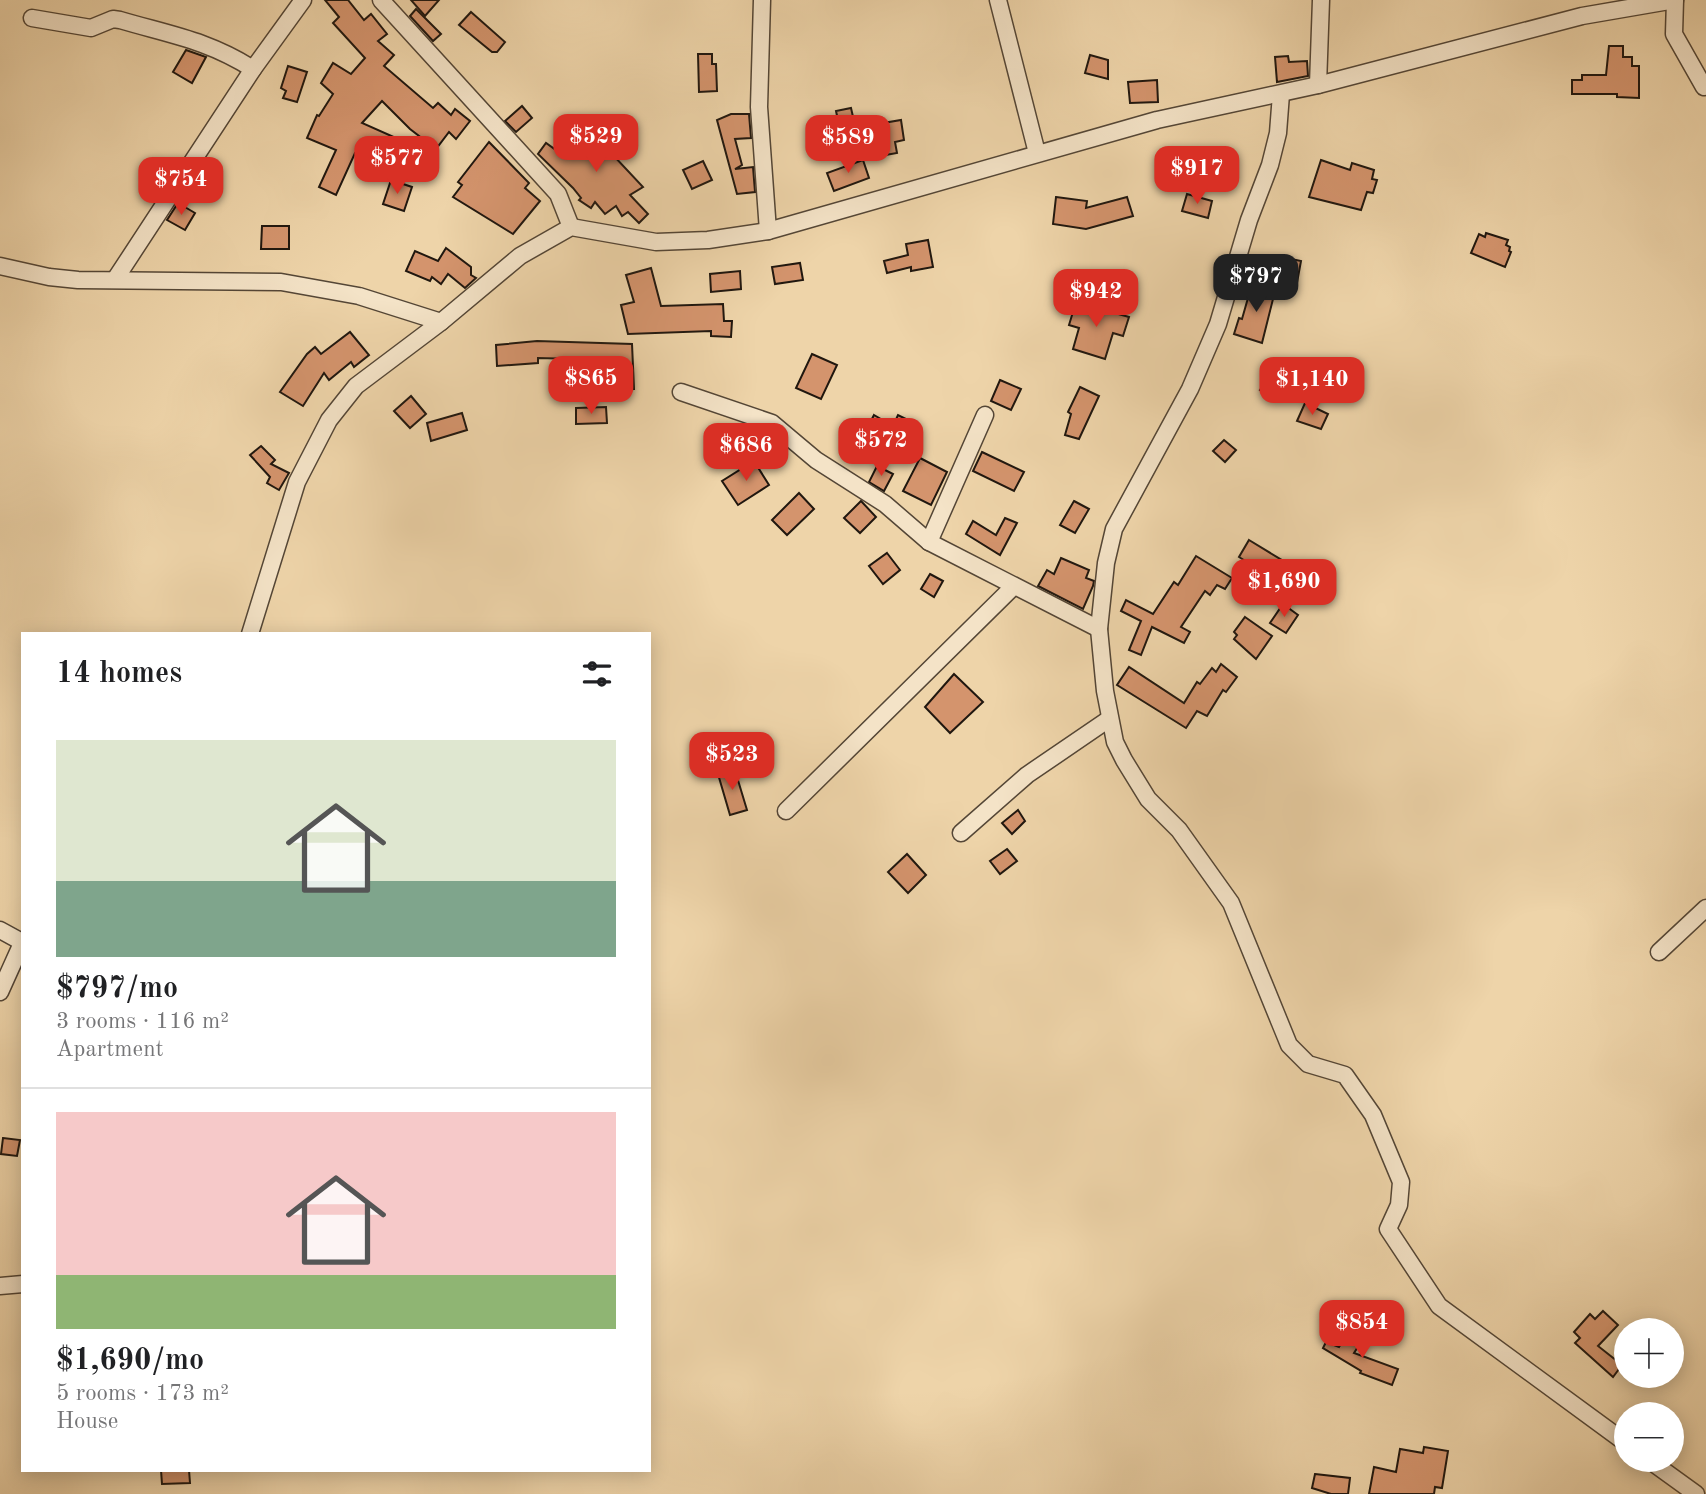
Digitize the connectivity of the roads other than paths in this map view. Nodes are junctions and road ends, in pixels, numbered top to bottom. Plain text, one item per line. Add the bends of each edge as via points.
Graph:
1 (303, 0) edge
2 (381, 0) edge
3 (762, 0) edge
4 (998, 0) edge
5 (1321, 0) edge
6 (1675, 0) edge
7 (32, 18) dead end
8 (253, 69) junction
9 (1318, 85) junction
10 (1704, 87) dead end
11 (1281, 94) junction
12 (1037, 153) junction
13 (571, 227) junction
14 (768, 231) junction
15 (0, 266) edge
16 (116, 278) junction
17 (441, 322) junction
18 (681, 392) dead end
19 (985, 415) dead end
20 (929, 542) junction
21 (1014, 586) junction
22 (1099, 629) junction
23 (251, 632) edge
24 (1109, 719) junction
25 (786, 811) dead end
26 (961, 832) dead end
27 (1706, 908) edge
28 (0, 930) edge
29 (21, 941) edge
30 (21, 944) edge
31 (1659, 952) dead end
32 (0, 992) edge
33 (21, 1284) edge
34 (0, 1286) edge
35 (1614, 1434) edge
36 (1666, 1472) edge
37 (1696, 1494) edge

1 - 8 street
2 - 13 street via 558,194
3 - 14 street via 759,107
4 - 12 street
5 - 9 street
6 - 9 street via 1582,16
6 - 10 street via 1674,34
7 - 8 street via 91,28 120,20 203,42
8 - 16 street
9 - 11 street
11 - 12 street via 1157,120
11 - 22 street via 1270,165 1218,324 1189,389 1114,529
12 - 14 street
13 - 14 street via 656,242
13 - 17 street via 520,256
15 - 16 street via 78,280
16 - 17 street via 281,282 359,296
17 - 23 street via 356,386 329,420 297,482
18 - 20 street via 772,423 816,460 885,504
19 - 20 street
20 - 21 street
21 - 22 street
21 - 25 street
22 - 24 street
24 - 26 street via 1027,775
24 - 35 street via 1115,742 1148,799 1179,830 1231,903 1289,1045 1308,1064 1345,1075 1373,1115 1401,1182 1399,1205 1388,1229 1439,1306
27 - 31 street
28 - 29 street
30 - 32 street
33 - 34 street
36 - 37 street

